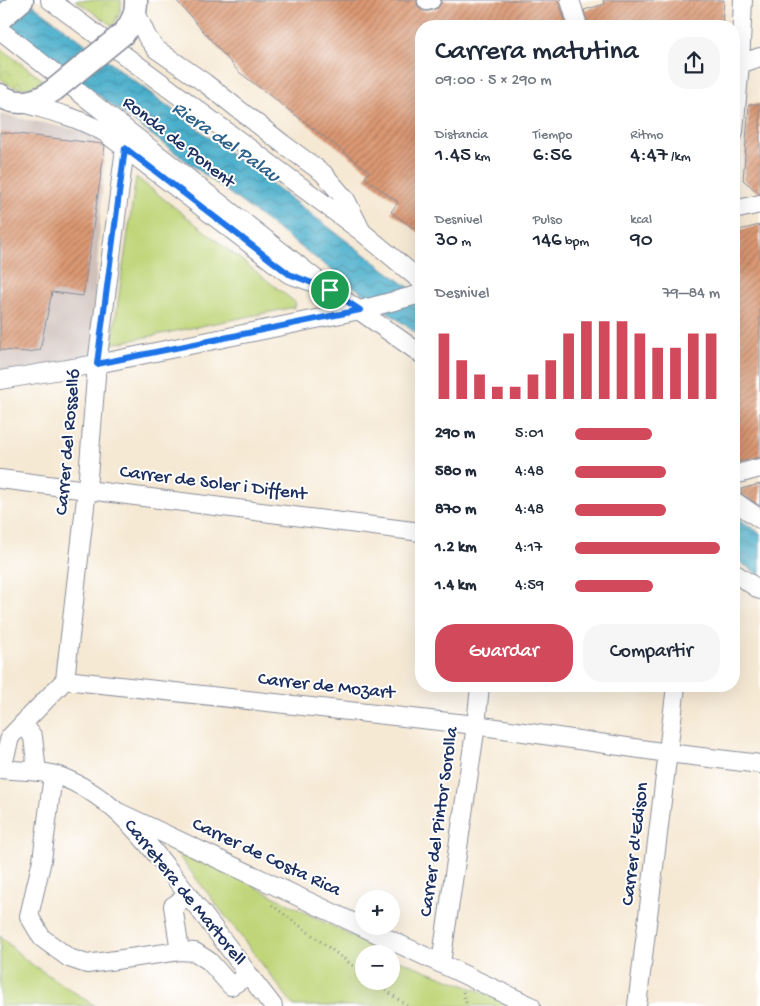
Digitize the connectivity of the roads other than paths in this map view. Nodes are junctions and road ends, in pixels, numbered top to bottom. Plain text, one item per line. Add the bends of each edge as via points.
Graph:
1 (22, 0) edge
2 (50, 0) edge
3 (570, 0) edge
4 (743, 0) edge
5 (137, 4) edge
6 (0, 19) edge
7 (576, 20) edge
8 (0, 30) edge
9 (760, 57) edge
10 (740, 64) joint
11 (6, 98) edge
12 (125, 148) junction
13 (760, 204) edge
14 (740, 209) edge
15 (362, 232) junction
16 (415, 276) edge
17 (330, 290) junction
18 (415, 296) edge
19 (368, 308) junction
20 (415, 349) edge
21 (97, 364) junction
22 (0, 380) edge
23 (760, 468) edge
24 (740, 473) edge
25 (0, 479) edge
26 (87, 489) junction
27 (740, 505) edge
28 (760, 519) edge
29 (415, 531) edge
30 (740, 577) edge
31 (760, 590) edge
32 (65, 680) junction
33 (479, 692) edge
34 (675, 692) edge
35 (23, 723) junction
36 (476, 725) junction
37 (668, 753) junction
38 (760, 764) edge
39 (1, 769) edge
40 (45, 773) junction
41 (118, 812) junction
42 (188, 895) junction
43 (180, 951) junction
44 (441, 963) junction
45 (248, 974) junction
46 (273, 1006) edge
47 (531, 1006) edge
48 (637, 1006) edge

1 - 6 main road
2 - 15 street, Ronda de Ponent
3 - 7 street
4 - 10 street
5 - 11 main road, bridge via 124,33 54,90 30,101
5 - 15 street, Ronda de Ponent via 147,37 156,49 323,173 346,200
8 - 17 street, Ronda de Ponent
9 - 10 street
11 - 12 street, Ronda de Ponent via 90,125
12 - 17 street, Ronda de Ponent via 289,274
12 - 21 street, Carrer del Rosselló
13 - 14 street
15 - 16 street, Ronda de Ponent
17 - 19 street, Ronda de Ponent
18 - 19 street
19 - 20 street, Ronda de Ponent
19 - 21 street
21 - 22 street
21 - 26 street, Carrer del Rosselló
23 - 24 street
25 - 26 street, Carrer de Soler i Diffent
26 - 29 street, Carrer de Soler i Diffent
26 - 32 street, Carrer del Rosselló
27 - 28 street
30 - 31 street
32 - 35 street
32 - 36 street, Carrer de Mozart
33 - 36 street, Carrer del Pintor Sorolla
34 - 37 street, Carrer d'Edison
35 - 39 street via 10,737
35 - 40 street via 34,737
36 - 37 street, Carrer de Mozart
36 - 44 street, Carrer del Pintor Sorolla
37 - 38 street, Carrer de Mozart
37 - 48 street, Carrer d'Edison
39 - 40 street, Carretera de Martorell
40 - 41 street, Carretera de Martorell via 64,778 94,794
40 - 43 street via 42,860 30,916 42,938 69,958 87,964
41 - 42 street, Carretera de Martorell via 146,840
41 - 44 street, Carrer de Costa Rica
42 - 43 street via 173,906
42 - 45 street, Carretera de Martorell
43 - 45 street via 195,952 231,986
44 - 47 street, Carrer de Costa Rica
45 - 46 street, Carretera de Martorell

